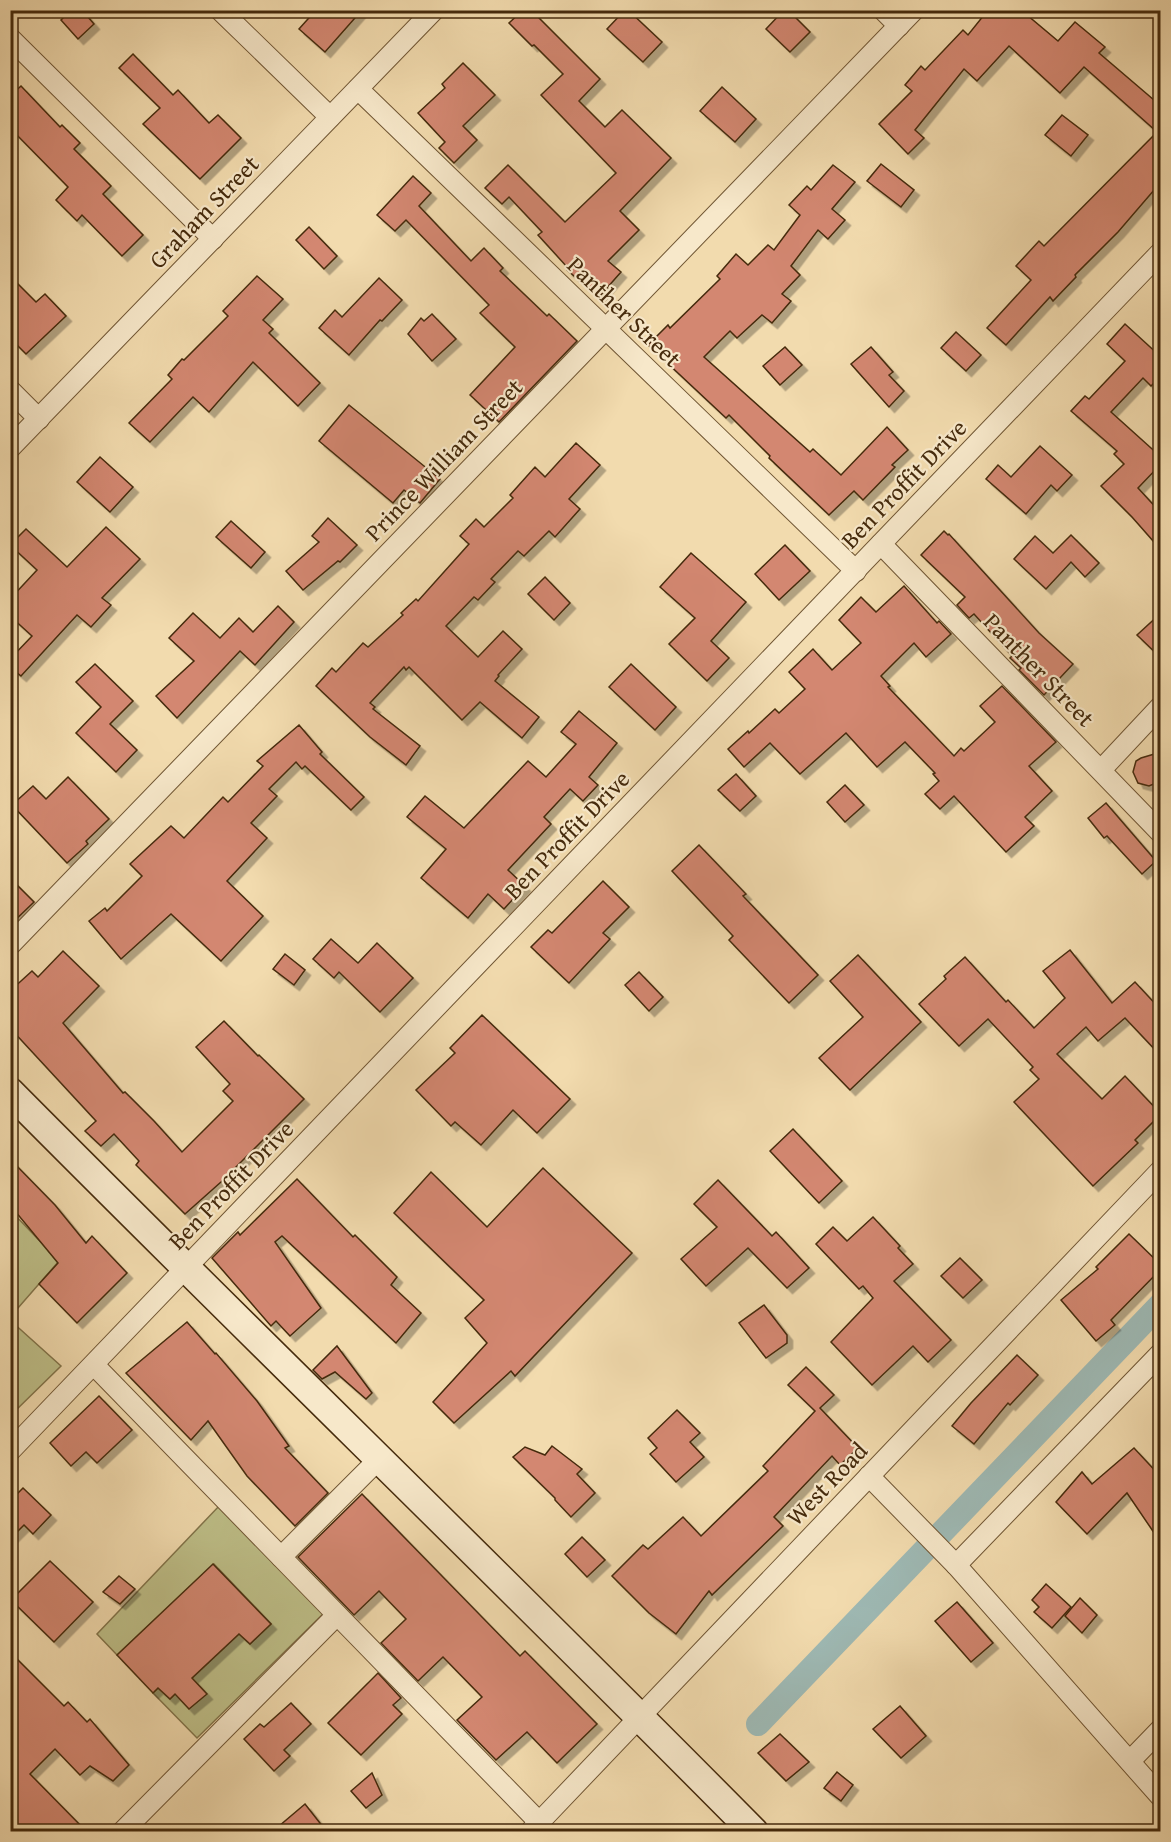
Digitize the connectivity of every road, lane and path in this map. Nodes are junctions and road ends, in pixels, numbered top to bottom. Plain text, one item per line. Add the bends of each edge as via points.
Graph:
1 (220, 10) edge
2 (434, 10) edge
3 (883, 10) edge
4 (914, 10) edge
5 (899, 26) junction
6 (10, 38) edge
7 (358, 89) junction
8 (330, 117) junction
9 (213, 239) junction
10 (1161, 253) edge
11 (606, 329) junction
12 (10, 390) edge
13 (39, 419) junction
14 (10, 448) edge
15 (881, 544) junction
16 (856, 571) junction
17 (1161, 707) edge
18 (1101, 770) junction
19 (1161, 832) edge
20 (10, 945) edge
21 (10, 1092) edge
22 (1161, 1172) edge
23 (186, 1269) junction
24 (1161, 1354) edge
25 (94, 1365) junction
26 (10, 1451) edge
27 (379, 1459) junction
28 (869, 1476) junction
29 (280, 1557) junction
30 (956, 1565) junction
31 (337, 1615) junction
32 (641, 1717) junction
33 (1161, 1730) edge
34 (1130, 1761) junction
35 (1161, 1796) edge
36 (534, 1827) edge
37 (122, 1832) edge
38 (754, 1832) edge

1 - 8 street
2 - 7 street, Graham Street
3 - 5 street
4 - 5 street, Prince William Street
5 - 11 street, Prince William Street
6 - 9 street
7 - 8 street, Graham Street
7 - 11 street, Panther Street
8 - 9 street, Graham Street
9 - 13 street, Graham Street
10 - 15 street, Ben Proffit Drive
11 - 16 street, Panther Street
11 - 20 street, Prince William Street
12 - 13 street
13 - 14 street, Graham Street
15 - 16 street, Ben Proffit Drive
15 - 18 street, Panther Street
16 - 23 street, Ben Proffit Drive
17 - 18 street
18 - 19 street, Panther Street
21 - 23 main road
22 - 28 street, West Road
23 - 25 street, Ben Proffit Drive
23 - 27 main road
24 - 30 street
25 - 26 street, Ben Proffit Drive
25 - 29 street
27 - 29 street
27 - 32 main road
28 - 30 street
28 - 32 street, West Road
29 - 31 street
30 - 34 street
31 - 36 street
31 - 37 street
32 - 36 street, West Road
32 - 38 main road
33 - 34 street
34 - 35 street

